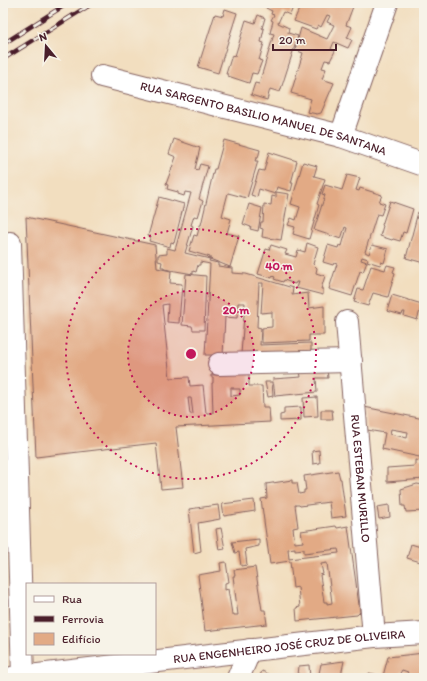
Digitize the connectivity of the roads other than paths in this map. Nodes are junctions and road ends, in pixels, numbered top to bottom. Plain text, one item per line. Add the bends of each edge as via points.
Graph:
1 (387, 3) edge
2 (102, 76) dead end
3 (341, 136) junction
4 (424, 164) edge
5 (10, 243) dead end
6 (347, 322) dead end
7 (350, 361) junction
8 (219, 364) dead end
9 (424, 633) edge
10 (374, 636) junction
11 (250, 650) junction
12 (17, 677) edge
13 (238, 678) edge

1 - 3 street
2 - 3 street, RUA SARGENTO BASILIO MANUEL DE SANTANA
3 - 4 street, RUA SARGENTO BASILIO MANUEL DE SANTANA
5 - 12 street
6 - 7 street, RUA ESTEBAN MURILLO
7 - 8 street
7 - 10 street, RUA ESTEBAN MURILLO
9 - 10 street, RUA ENGENHEIRO JOSÉ CRUZ DE OLIVEIRA
10 - 11 street, RUA ENGENHEIRO JOSÉ CRUZ DE OLIVEIRA
11 - 12 street, RUA ENGENHEIRO JOSÉ CRUZ DE OLIVEIRA
11 - 13 street

